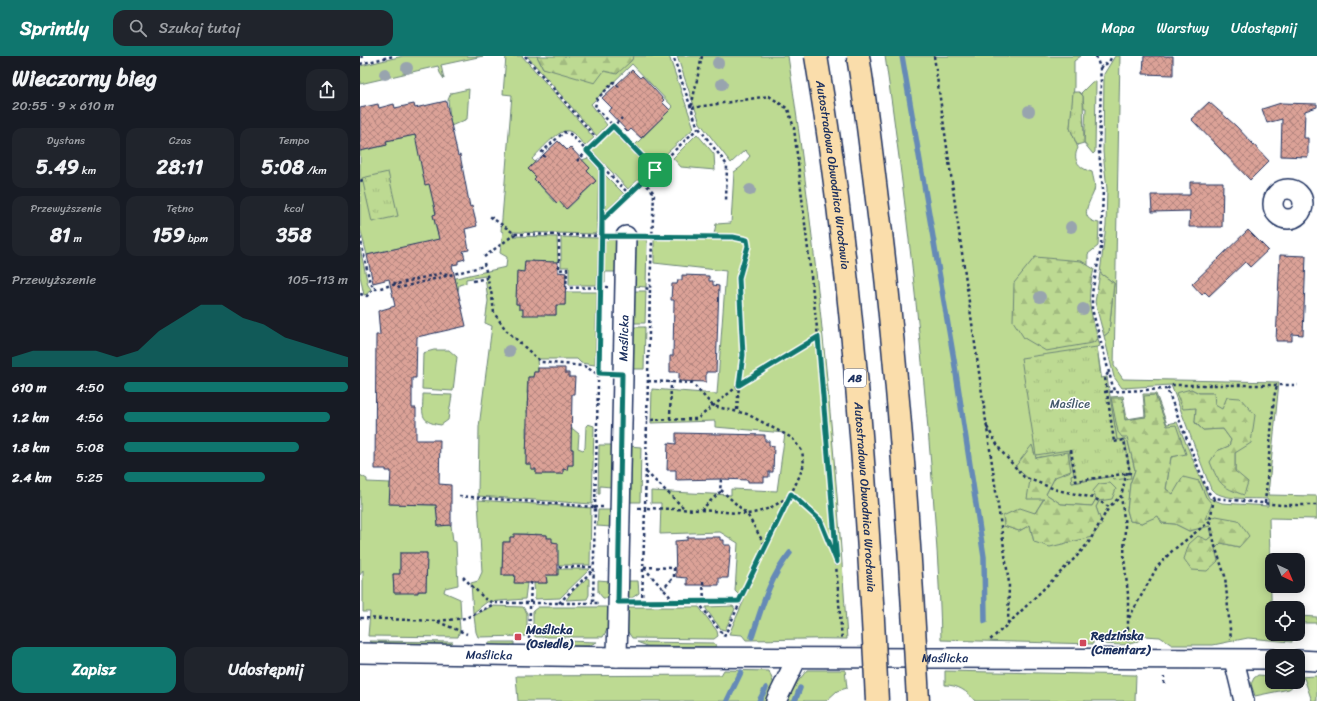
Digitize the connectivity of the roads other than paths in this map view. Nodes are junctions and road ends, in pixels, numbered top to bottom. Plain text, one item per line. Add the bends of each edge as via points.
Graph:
1 (816, 56) edge
2 (858, 56) edge
3 (626, 236) road end
4 (360, 653) edge
5 (617, 657) junction
6 (797, 658) junction
7 (1265, 659) edge
8 (1234, 660) junction
9 (1305, 660) edge
10 (1317, 661) edge
11 (776, 701) edge
12 (877, 701) edge
13 (918, 701) edge
14 (1244, 701) edge

1 - 12 highway, Autostradowa Obwodnica Wrocławia / A8, bridge via 827,121 851,328 869,538
2 - 13 highway, bridge via 866,101 891,313 909,529
3 - 5 street, Maślicka
4 - 5 street, Maślicka
5 - 6 street, Maślicka
6 - 8 street, Maślicka
6 - 11 street
7 - 8 street, Maślicka
8 - 14 street
9 - 10 street

